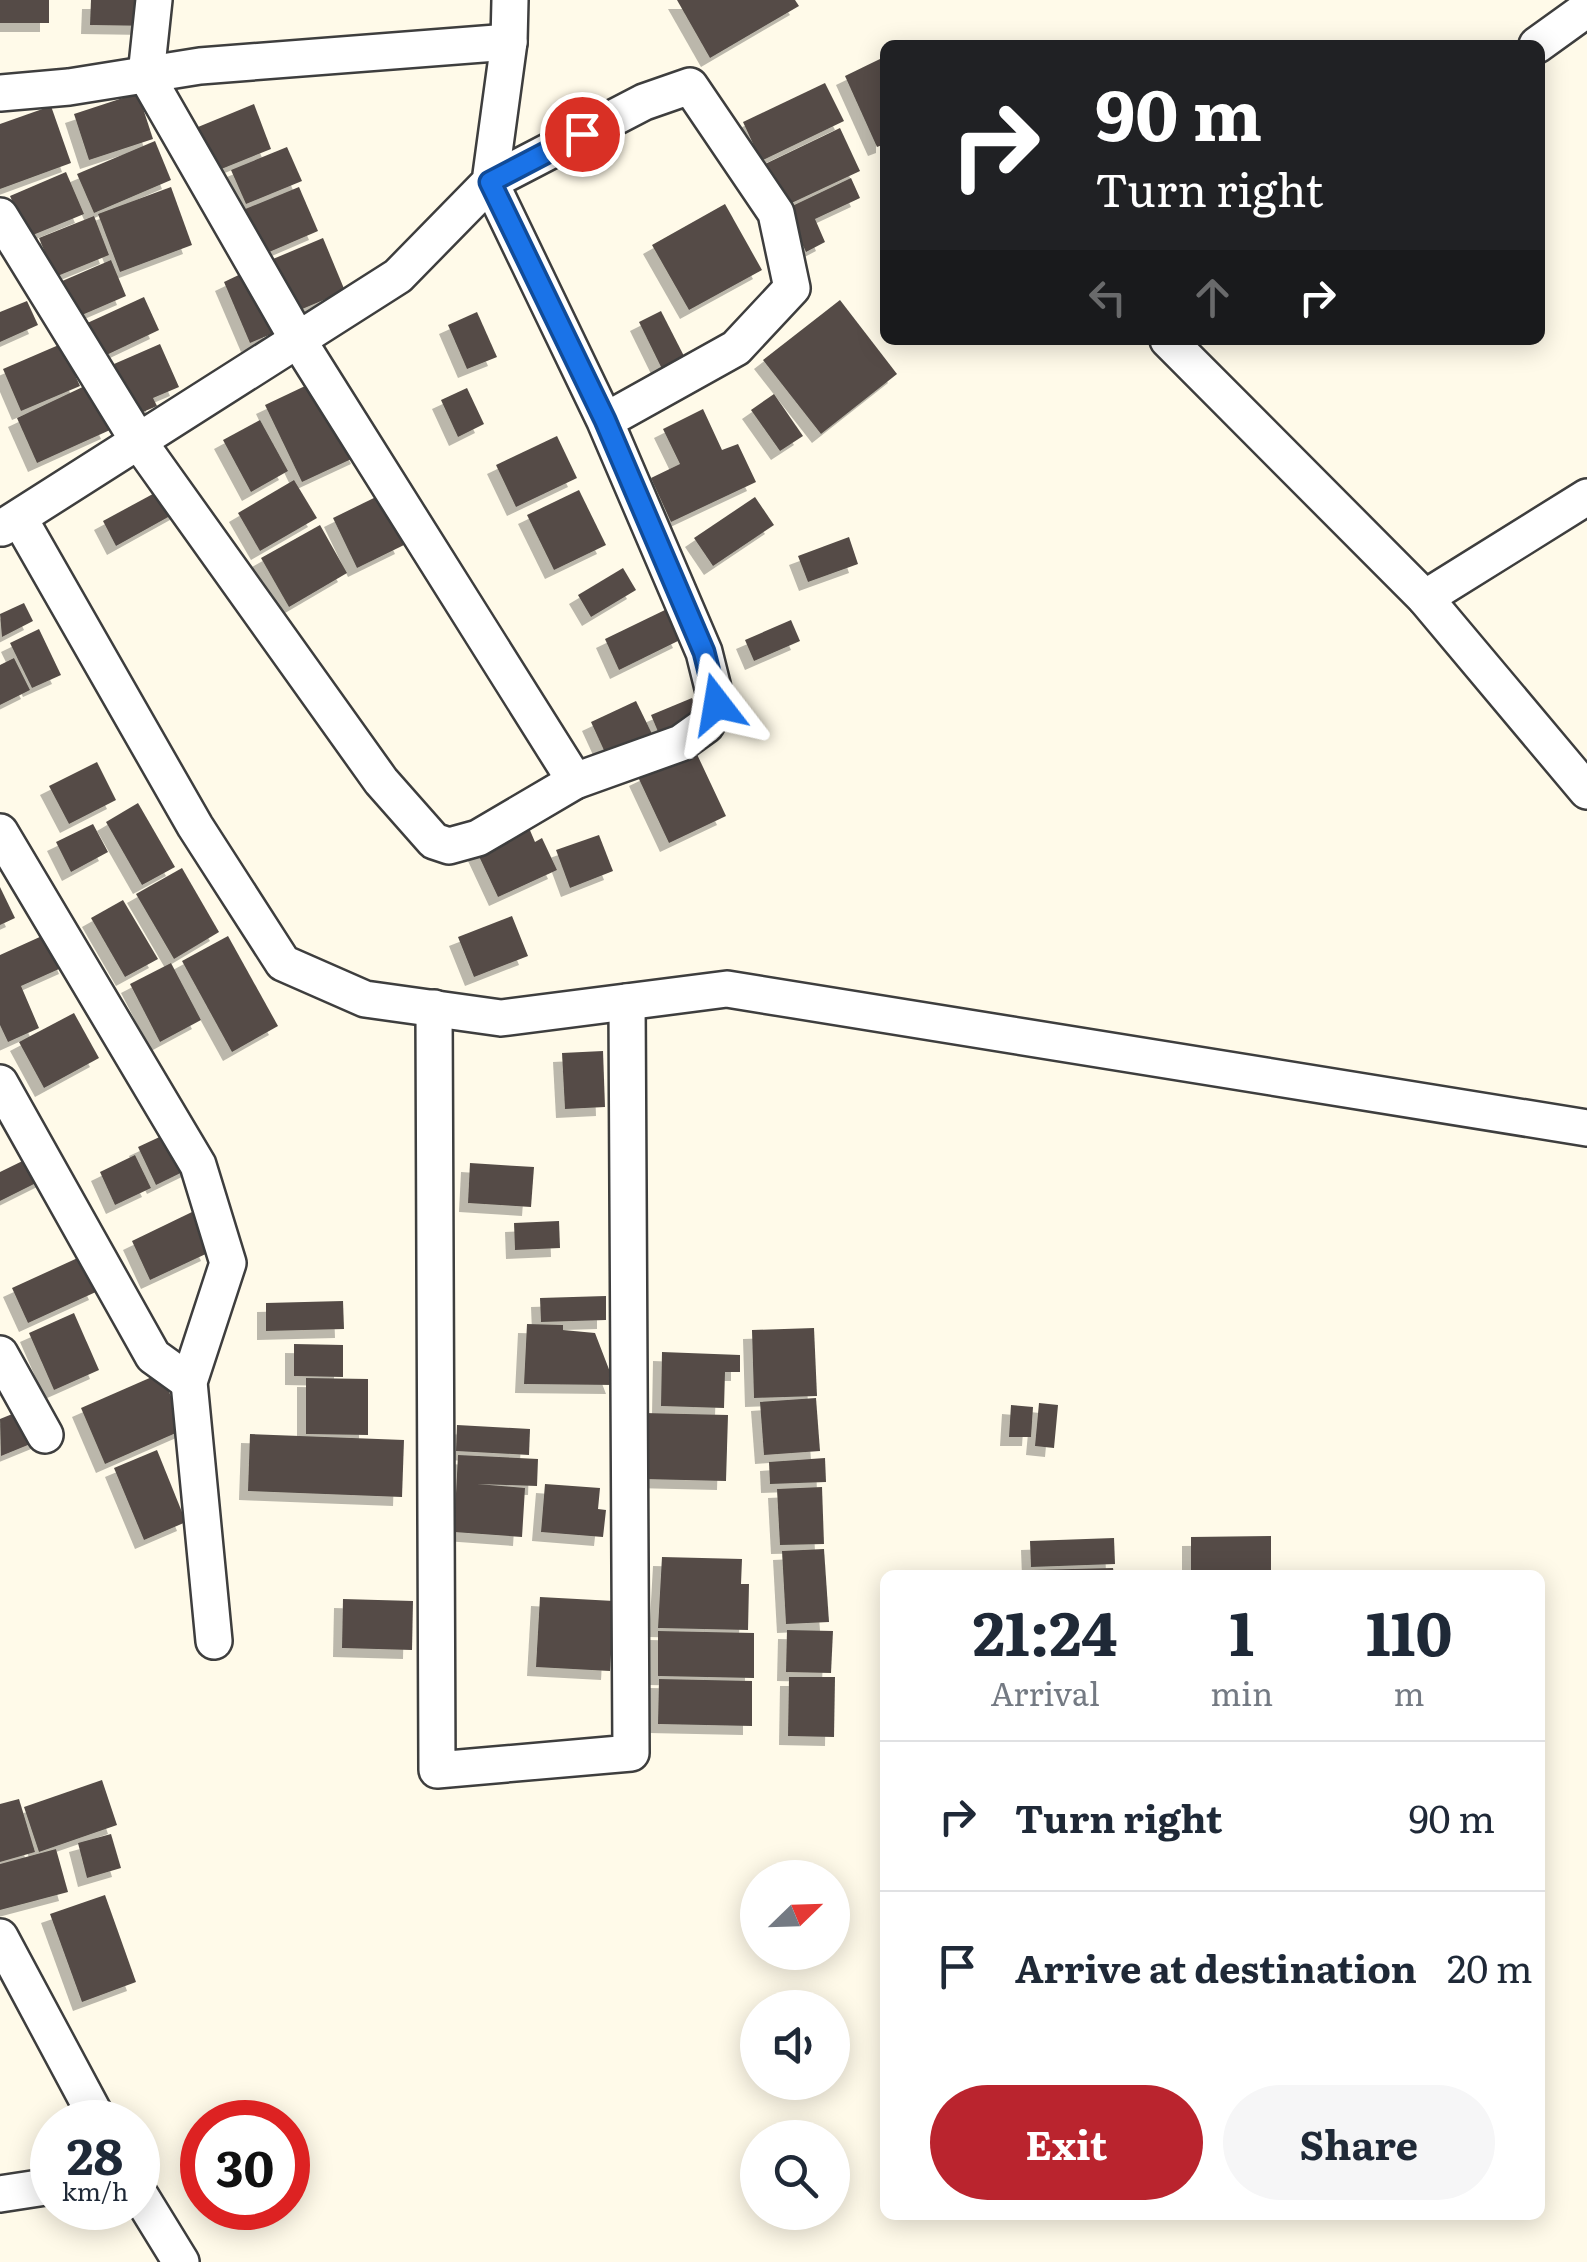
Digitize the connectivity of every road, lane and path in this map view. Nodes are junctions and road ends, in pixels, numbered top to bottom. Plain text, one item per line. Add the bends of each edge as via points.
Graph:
1 (154, 0) edge
2 (510, 0) edge
3 (1587, 10) edge
4 (1544, 40) edge
5 (509, 42) junction
6 (146, 75) junction
7 (0, 94) edge
8 (490, 182) junction
9 (0, 216) edge
10 (298, 340) junction
11 (1173, 345) edge
12 (605, 420) junction
13 (139, 442) junction
14 (1587, 497) edge
15 (10, 524) edge
16 (1425, 598) junction
17 (575, 781) junction
18 (1587, 791) edge
19 (0, 832) edge
20 (627, 1002) junction
21 (434, 1008) junction
22 (0, 1083) edge
23 (1587, 1128) edge
24 (0, 1354) edge
25 (189, 1382) junction
26 (45, 1435) dead end
27 (214, 1641) dead end
28 (0, 1938) edge
29 (86, 2100) edge
30 (30, 2189) edge
31 (0, 2194) edge
32 (160, 2227) edge
33 (182, 2262) edge

1 - 6 street
2 - 5 street
3 - 4 street
5 - 6 street
5 - 8 street
6 - 7 street
6 - 10 street
8 - 10 street via 398,276
8 - 12 street
8 - 12 street via 644,102 690,86 776,213 792,288 736,348
9 - 13 street
10 - 13 street
10 - 17 street
11 - 16 street
12 - 17 street via 704,652 717,704 706,725 681,743
13 - 15 street
13 - 17 street via 380,781 434,840 449,846 478,838
14 - 16 street
15 - 21 street via 283,964 365,998
16 - 18 street
19 - 25 street via 198,1166 228,1263
20 - 21 street via 501,1018
20 - 21 street via 632,1753 437,1770
20 - 23 street via 727,989
22 - 25 street via 153,1356
24 - 26 street
25 - 27 street
28 - 29 street
30 - 31 street
32 - 33 street

